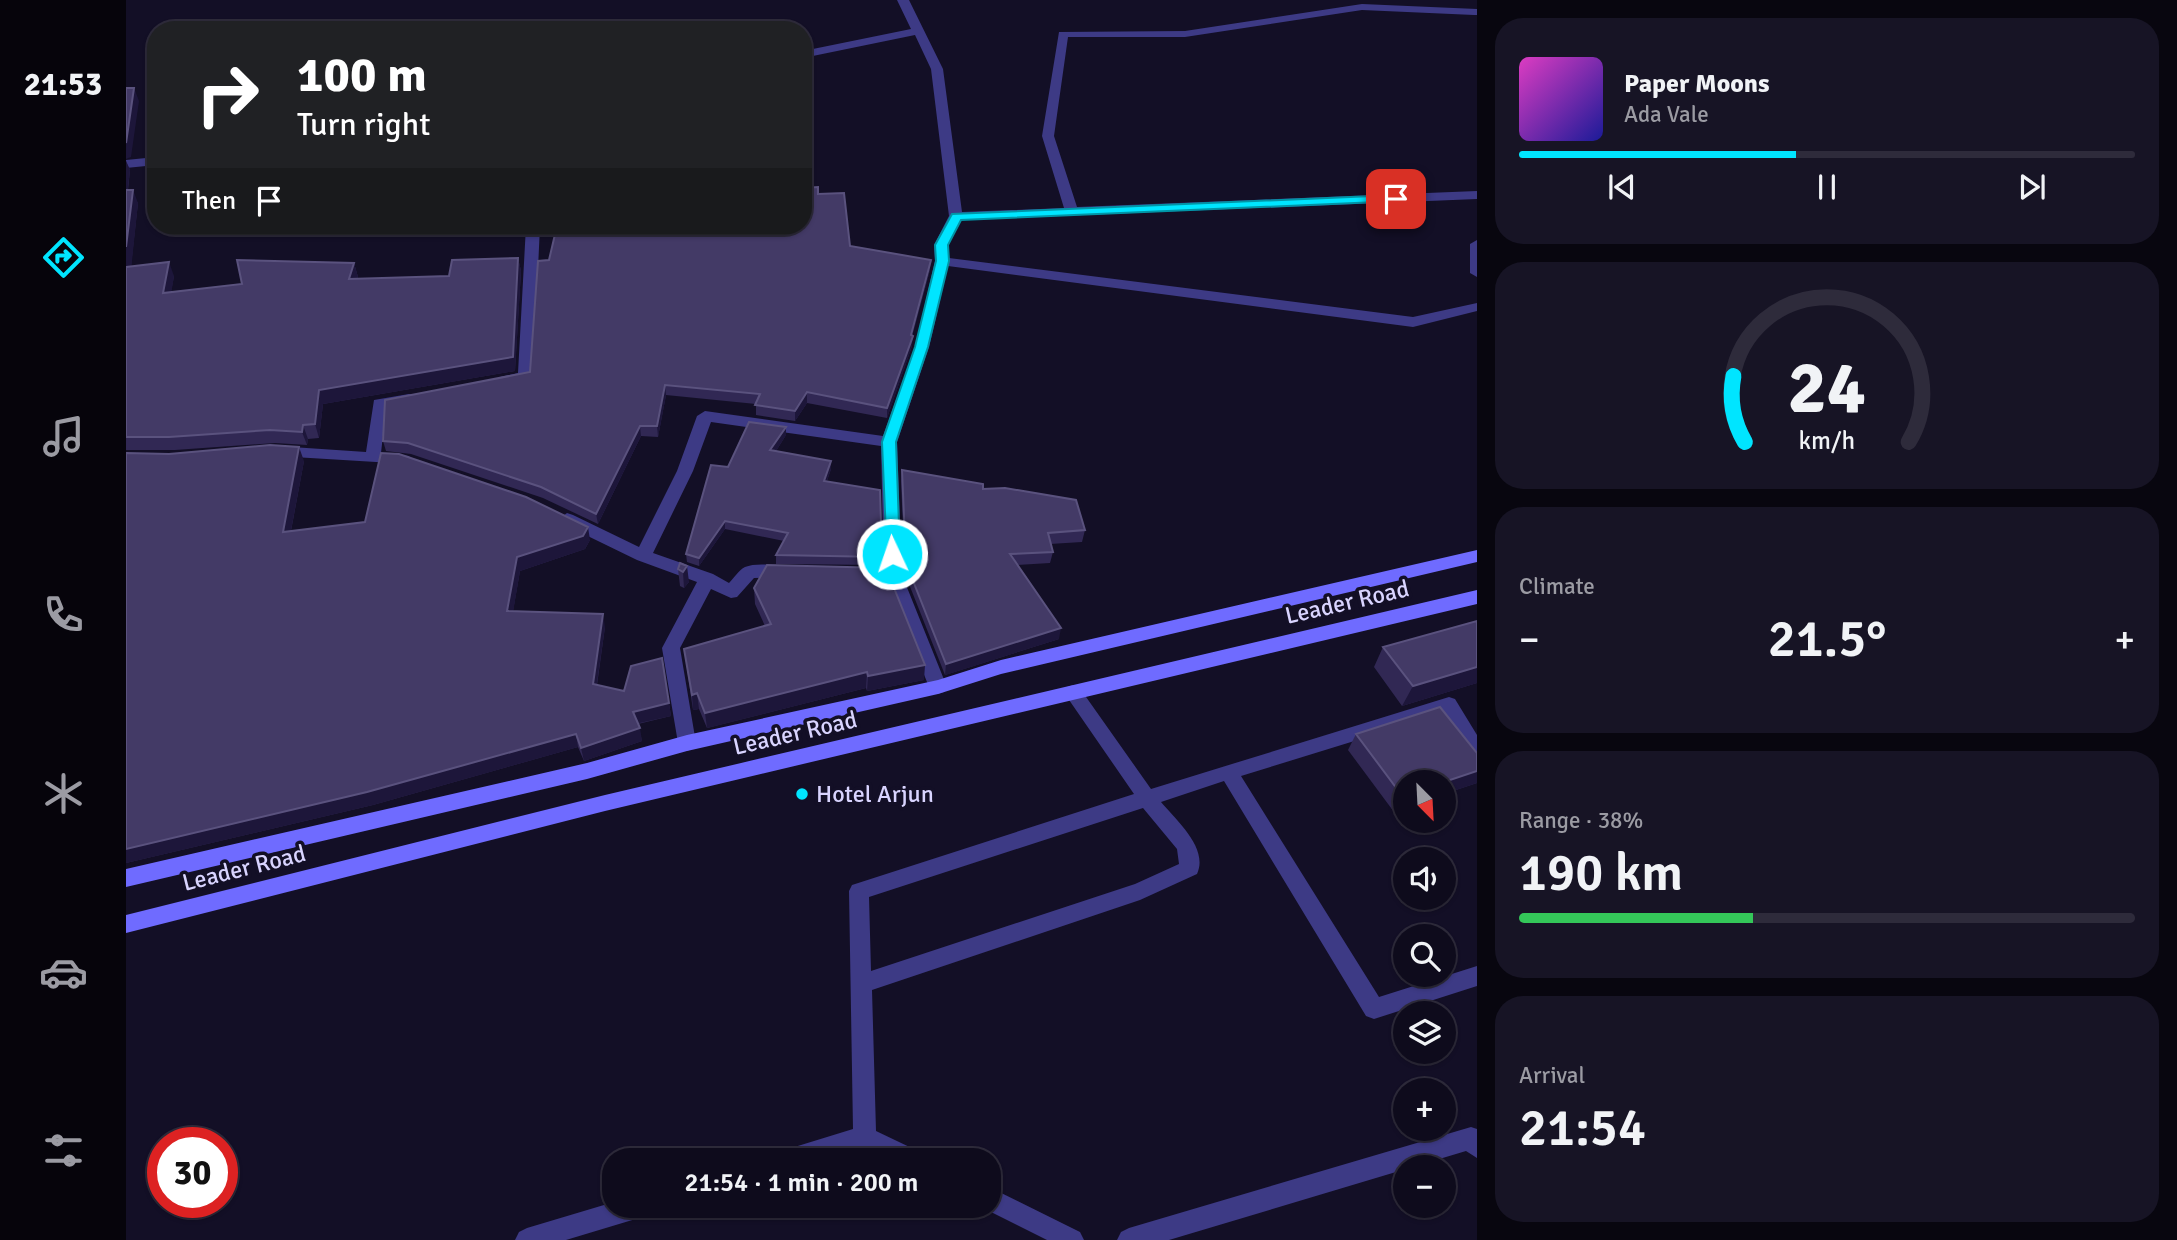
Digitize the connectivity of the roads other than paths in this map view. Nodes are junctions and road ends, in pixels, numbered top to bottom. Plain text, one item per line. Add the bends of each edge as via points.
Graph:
1 (903, 0) edge
2 (1474, 12) dead end
3 (918, 31) junction
4 (812, 53) edge
5 (147, 161) edge
6 (126, 164) edge
7 (1477, 195) edge
8 (1072, 212) junction
9 (956, 216) junction
10 (533, 235) edge
11 (1477, 244) edge
12 (942, 261) junction
13 (1477, 273) edge
14 (1477, 307) edge
15 (485, 385) edge
16 (419, 397) edge
17 (889, 442) junction
18 (263, 452) edge
19 (373, 458) junction
20 (417, 464) edge
21 (548, 510) edge
22 (643, 556) junction
23 (1477, 556) edge
24 (802, 573) edge
25 (706, 579) junction
26 (1477, 597) edge
27 (938, 687) junction
28 (1073, 692) junction
29 (687, 743) junction
30 (1477, 752) edge
31 (1228, 772) junction
32 (1147, 798) junction
33 (126, 878) edge
34 (126, 924) edge
35 (1477, 976) edge
36 (861, 984) junction
37 (865, 1137) junction
38 (1477, 1147) edge
39 (828, 1148) edge
40 (887, 1148) edge
41 (1001, 1205) edge
42 (602, 1217) edge
43 (527, 1240) edge
44 (1072, 1240) edge
45 (1129, 1240) edge

1 - 3 street
2 - 8 street via 1362,7 1185,34 1063,34 1048,136
3 - 4 street
3 - 9 street via 937,69
5 - 6 street
7 - 8 street
8 - 9 street
9 - 12 street via 941,245
10 - 15 street via 525,377
11 - 13 street
12 - 14 street via 1413,321
12 - 17 street via 922,347
16 - 19 street via 379,404
17 - 22 street via 705,416 685,471
17 - 27 street via 887,575
18 - 19 street
19 - 20 street
21 - 22 street
22 - 25 street
23 - 27 main road, Leader Road via 1001,667
24 - 25 street via 750,572 730,592
25 - 29 street via 671,648
26 - 28 main road, Leader Road
27 - 29 main road, Leader Road
28 - 32 street
28 - 34 main road, Leader Road via 618,799
29 - 33 main road, Leader Road via 587,771
30 - 31 street via 1449,704
31 - 32 street
31 - 35 street via 1374,1009
32 - 36 street via 859,891
32 - 36 street via 1186,846 1190,868 1140,891
36 - 37 street
37 - 39 street
37 - 40 street
38 - 45 street via 1471,1138
41 - 44 street
42 - 43 street

